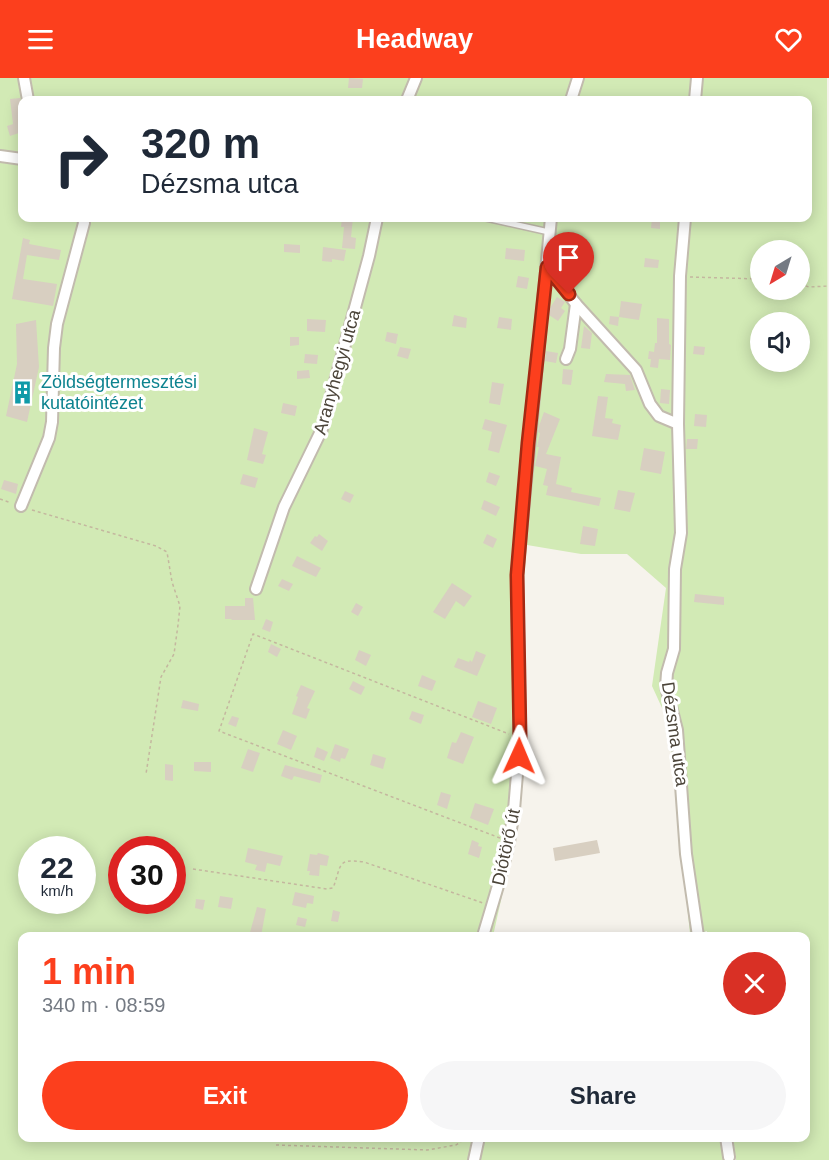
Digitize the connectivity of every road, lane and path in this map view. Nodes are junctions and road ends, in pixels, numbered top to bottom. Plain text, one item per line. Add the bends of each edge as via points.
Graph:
1 (24, 78) edge
2 (416, 78) edge
3 (578, 78) edge
4 (697, 78) edge
5 (27, 96) edge
6 (408, 96) edge
7 (572, 96) edge
8 (695, 96) edge
9 (0, 156) edge
10 (18, 158) edge
11 (84, 222) edge
12 (376, 222) edge
13 (504, 222) edge
14 (550, 222) edge
15 (685, 222) edge
16 (549, 232) junction
17 (547, 267) junction
18 (680, 276) junction
19 (750, 279) edge
20 (829, 286) edge
21 (810, 287) edge
22 (576, 304) junction
23 (566, 360) dead end
24 (678, 424) junction
25 (0, 500) edge
26 (21, 506) junction
27 (256, 589) dead end
28 (520, 738) junction
29 (146, 774) dead end
30 (509, 842) junction
31 (193, 869) dead end
32 (492, 906) junction
33 (484, 932) edge
34 (697, 932) edge
35 (460, 1142) edge
36 (478, 1142) edge
37 (727, 1142) edge
38 (276, 1145) dead end
39 (729, 1157) dead end
40 (474, 1160) edge

1 - 5 street
2 - 6 street
3 - 7 street
4 - 8 street
9 - 10 street
11 - 26 street via 57,324 49,438
12 - 27 street, Aranyhegyi utca via 322,429 284,507
13 - 16 lane
14 - 16 street, Diótörő út
15 - 18 street, Dézsma utca
16 - 17 street, Diótörő út
17 - 22 street
17 - 28 street, Diótörő út via 517,575
18 - 19 path
18 - 24 street, Dézsma utca
20 - 21 path
22 - 23 street
22 - 24 street via 636,369 659,416
24 - 34 street, Dézsma utca via 681,533 675,569 674,649 666,687 677,730 686,854
25 - 26 path
26 - 29 path via 168,552 180,606 174,654 161,677
28 - 30 street, Diótörő út
28 - 30 path via 253,634 219,731
30 - 32 street, Diótörő út
31 - 32 path via 327,889 333,888 343,862 348,859
32 - 33 street, Diótörő út
35 - 38 path via 427,1150
36 - 40 street
37 - 39 street

